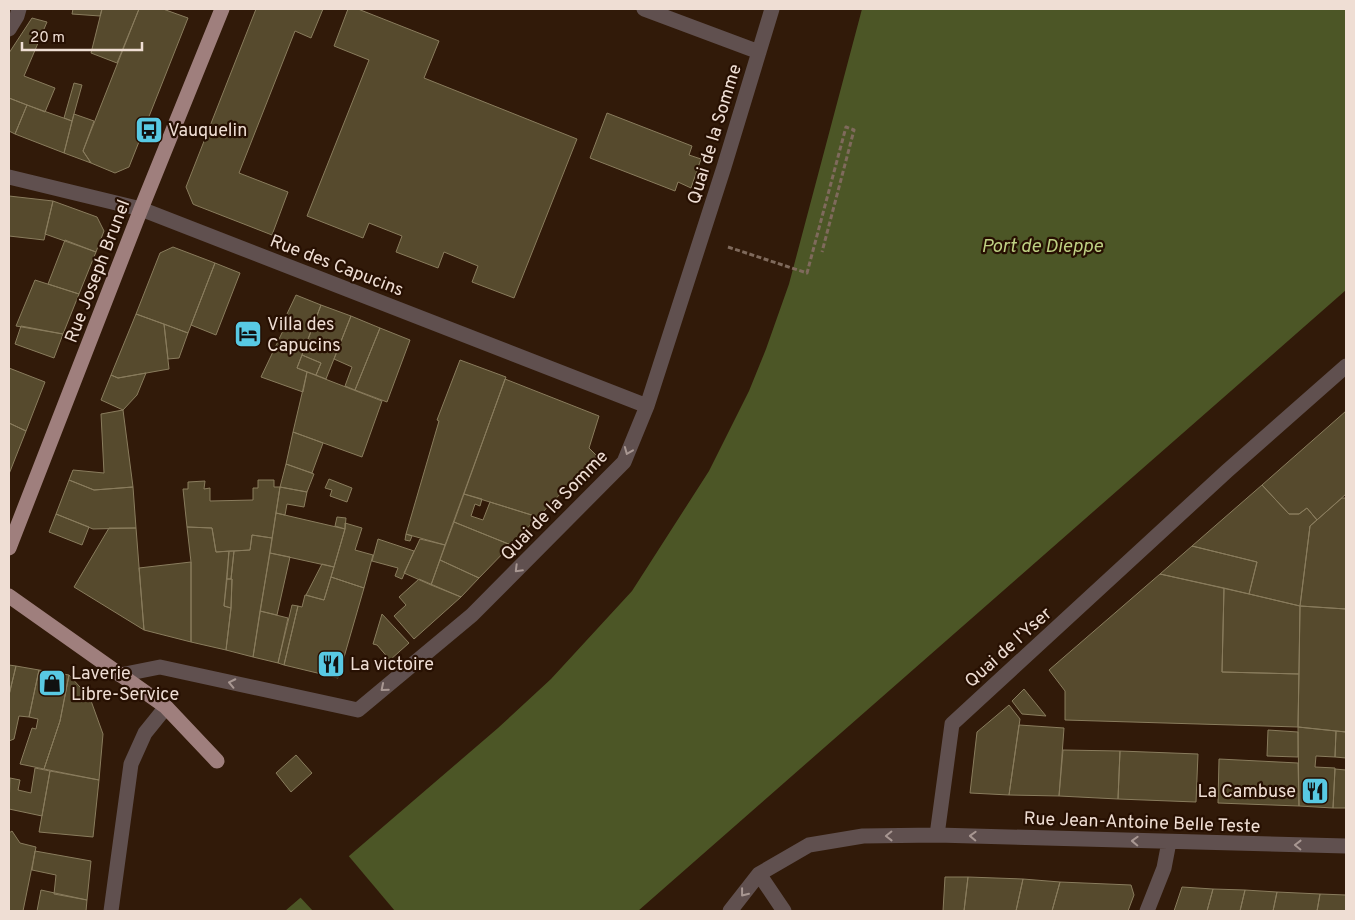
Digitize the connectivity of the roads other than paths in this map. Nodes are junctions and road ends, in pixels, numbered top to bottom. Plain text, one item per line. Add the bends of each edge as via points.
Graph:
1 (19, 9) edge
2 (222, 9) edge
3 (644, 9) edge
4 (772, 9) edge
5 (9, 29) edge
6 (759, 52) junction
7 (9, 177) edge
8 (141, 210) junction
9 (1346, 366) edge
10 (647, 406) junction
11 (9, 548) edge
12 (9, 596) edge
13 (120, 675) junction
14 (166, 707) junction
15 (217, 761) dead end
16 (937, 835) junction
17 (1169, 842) junction
18 (1346, 846) edge
19 (760, 874) junction
20 (111, 911) edge
21 (730, 911) edge
22 (784, 911) edge
23 (1147, 911) edge

1 - 5 street
2 - 8 main road, Rue Joseph Brunel
3 - 6 street
4 - 6 street, Quai de la Somme
6 - 10 street, Quai de la Somme
7 - 8 street, Rue des Capucins
8 - 10 street, Rue des Capucins
8 - 11 main road, Rue Joseph Brunel
9 - 16 street, Quai de l'Yser via 952,724
10 -> 13 street, Quai de la Somme via 624,462 472,615 358,710 160,667
12 - 13 main road
13 - 14 main road
14 - 15 main road
14 - 20 street via 145,733 131,764
17 -> 16 street, Rue Jean-Antoine Belle Teste
16 -> 19 street via 863,836 809,845
18 -> 17 street, Rue Jean-Antoine Belle Teste
17 - 23 street via 1164,868
19 -> 21 street
19 - 22 street

